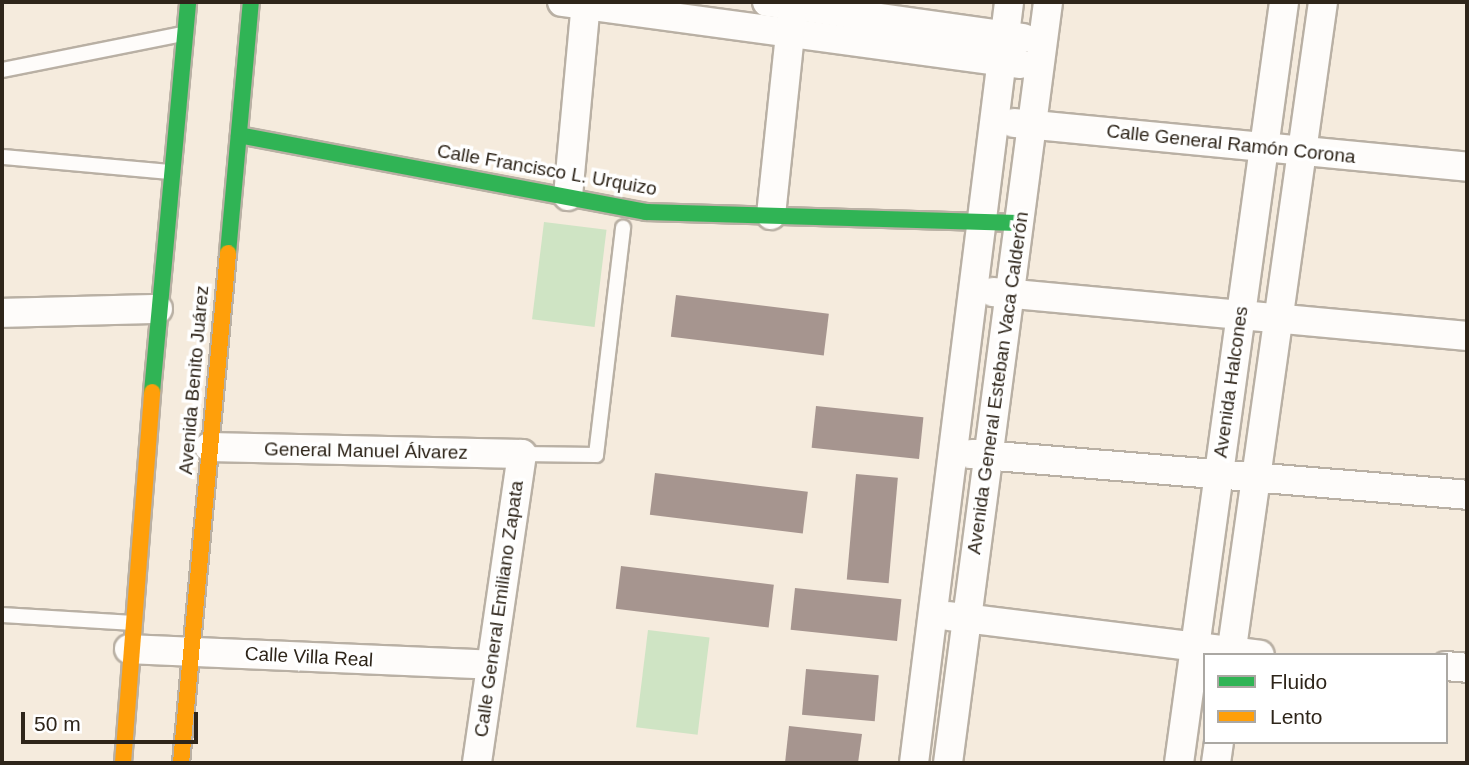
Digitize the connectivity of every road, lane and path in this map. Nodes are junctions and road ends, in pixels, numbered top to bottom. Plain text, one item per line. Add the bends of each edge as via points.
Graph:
1 (188, 2) edge
2 (251, 2) edge
3 (1009, 2) edge
4 (1048, 2) edge
5 (1284, 2) edge
6 (1322, 2) edge
7 (578, 3) edge
8 (785, 10) edge
9 (183, 34) junction
10 (1003, 48) junction
11 (1041, 54) junction
12 (2, 70) edge
13 (994, 122) junction
14 (1032, 125) junction
15 (239, 135) junction
16 (1264, 148) junction
17 (1302, 152) junction
18 (4, 157) dead end
19 (1467, 167) edge
20 (169, 172) junction
21 (568, 196) junction
22 (771, 215) junction
23 (982, 220) junction
24 (1019, 223) junction
25 (623, 228) dead end
26 (973, 290) junction
27 (1009, 294) junction
28 (158, 309) junction
29 (2, 313) edge
30 (1241, 315) junction
31 (1278, 319) junction
32 (1467, 337) edge
33 (209, 447) junction
34 (953, 453) junction
35 (522, 454) junction
36 (988, 456) junction
37 (1218, 475) junction
38 (1255, 478) junction
39 (1467, 495) edge
40 (932, 613) junction
41 (2, 615) edge
42 (967, 619) junction
43 (130, 636) junction
44 (1195, 650) junction
45 (188, 651) junction
46 (1222, 653) edge
47 (1231, 653) edge
48 (490, 666) junction
49 (1448, 666) edge
50 (1467, 668) edge
51 (1219, 744) edge
52 (123, 763) edge
53 (181, 763) edge
54 (477, 763) edge
55 (914, 763) edge
56 (948, 763) edge
57 (1179, 763) edge
58 (1216, 763) edge

1 - 9 main road
2 - 15 main road, Avenida Benito Juárez
3 - 10 street, Avenida General Esteban Vaca Calderón
4 - 11 street, Avenida General Esteban Vaca Calderón
5 - 16 street, Avenida Halcones
6 - 17 street, Avenida Halcones
7 - 8 street
7 - 21 street
8 - 10 street
8 - 22 street
9 - 12 lane
9 - 20 main road
10 - 11 street
10 - 13 street, Avenida General Esteban Vaca Calderón
11 - 14 street, Avenida General Esteban Vaca Calderón
13 - 14 street, Calle General Ramón Corona
13 - 23 street, Avenida General Esteban Vaca Calderón
14 - 16 street, Calle General Ramón Corona
14 - 24 street, Avenida General Esteban Vaca Calderón
15 - 21 main road, Calle Francisco L. Urquizo
15 - 33 main road, Avenida Benito Juárez
16 - 17 street, Calle General Ramón Corona
16 - 30 street, Avenida Halcones
17 - 19 street, Calle General Ramón Corona
17 - 31 street, Avenida Halcones
18 - 20 lane
20 - 28 main road
21 - 22 main road, Calle Francisco L. Urquizo via 646,212
22 - 23 main road, Calle Francisco L. Urquizo
23 - 24 main road, Calle Francisco L. Urquizo
23 - 26 street, Avenida General Esteban Vaca Calderón
24 - 27 street, Avenida General Esteban Vaca Calderón
25 - 35 lane via 596,455
26 - 27 street
26 - 34 street, Avenida General Esteban Vaca Calderón
27 - 30 street
27 - 36 street, Avenida General Esteban Vaca Calderón
28 - 29 street
28 - 43 main road
30 - 31 street
30 - 37 street, Avenida Halcones
31 - 32 street
31 - 38 street, Avenida Halcones
33 - 35 street, General Manuel Álvarez
33 - 45 main road, Avenida Benito Juárez
34 - 36 street
34 - 40 street, Avenida General Esteban Vaca Calderón
35 - 48 street, Calle General Emiliano Zapata
36 - 37 street
36 - 42 street, Avenida General Esteban Vaca Calderón
37 - 38 street
37 - 44 street, Avenida Halcones
38 - 39 street
38 - 47 street, Avenida Halcones
40 - 42 street
40 - 55 street, Avenida General Esteban Vaca Calderón
41 - 43 lane
42 - 44 street
42 - 56 street, Avenida General Esteban Vaca Calderón
43 - 45 street, Calle Villa Real
43 - 52 main road
44 - 46 street
44 - 57 street, Avenida Halcones
45 - 48 street, Calle Villa Real
45 - 53 main road, Avenida Benito Juárez
48 - 54 street, Calle General Emiliano Zapata
49 - 50 street
51 - 58 street

